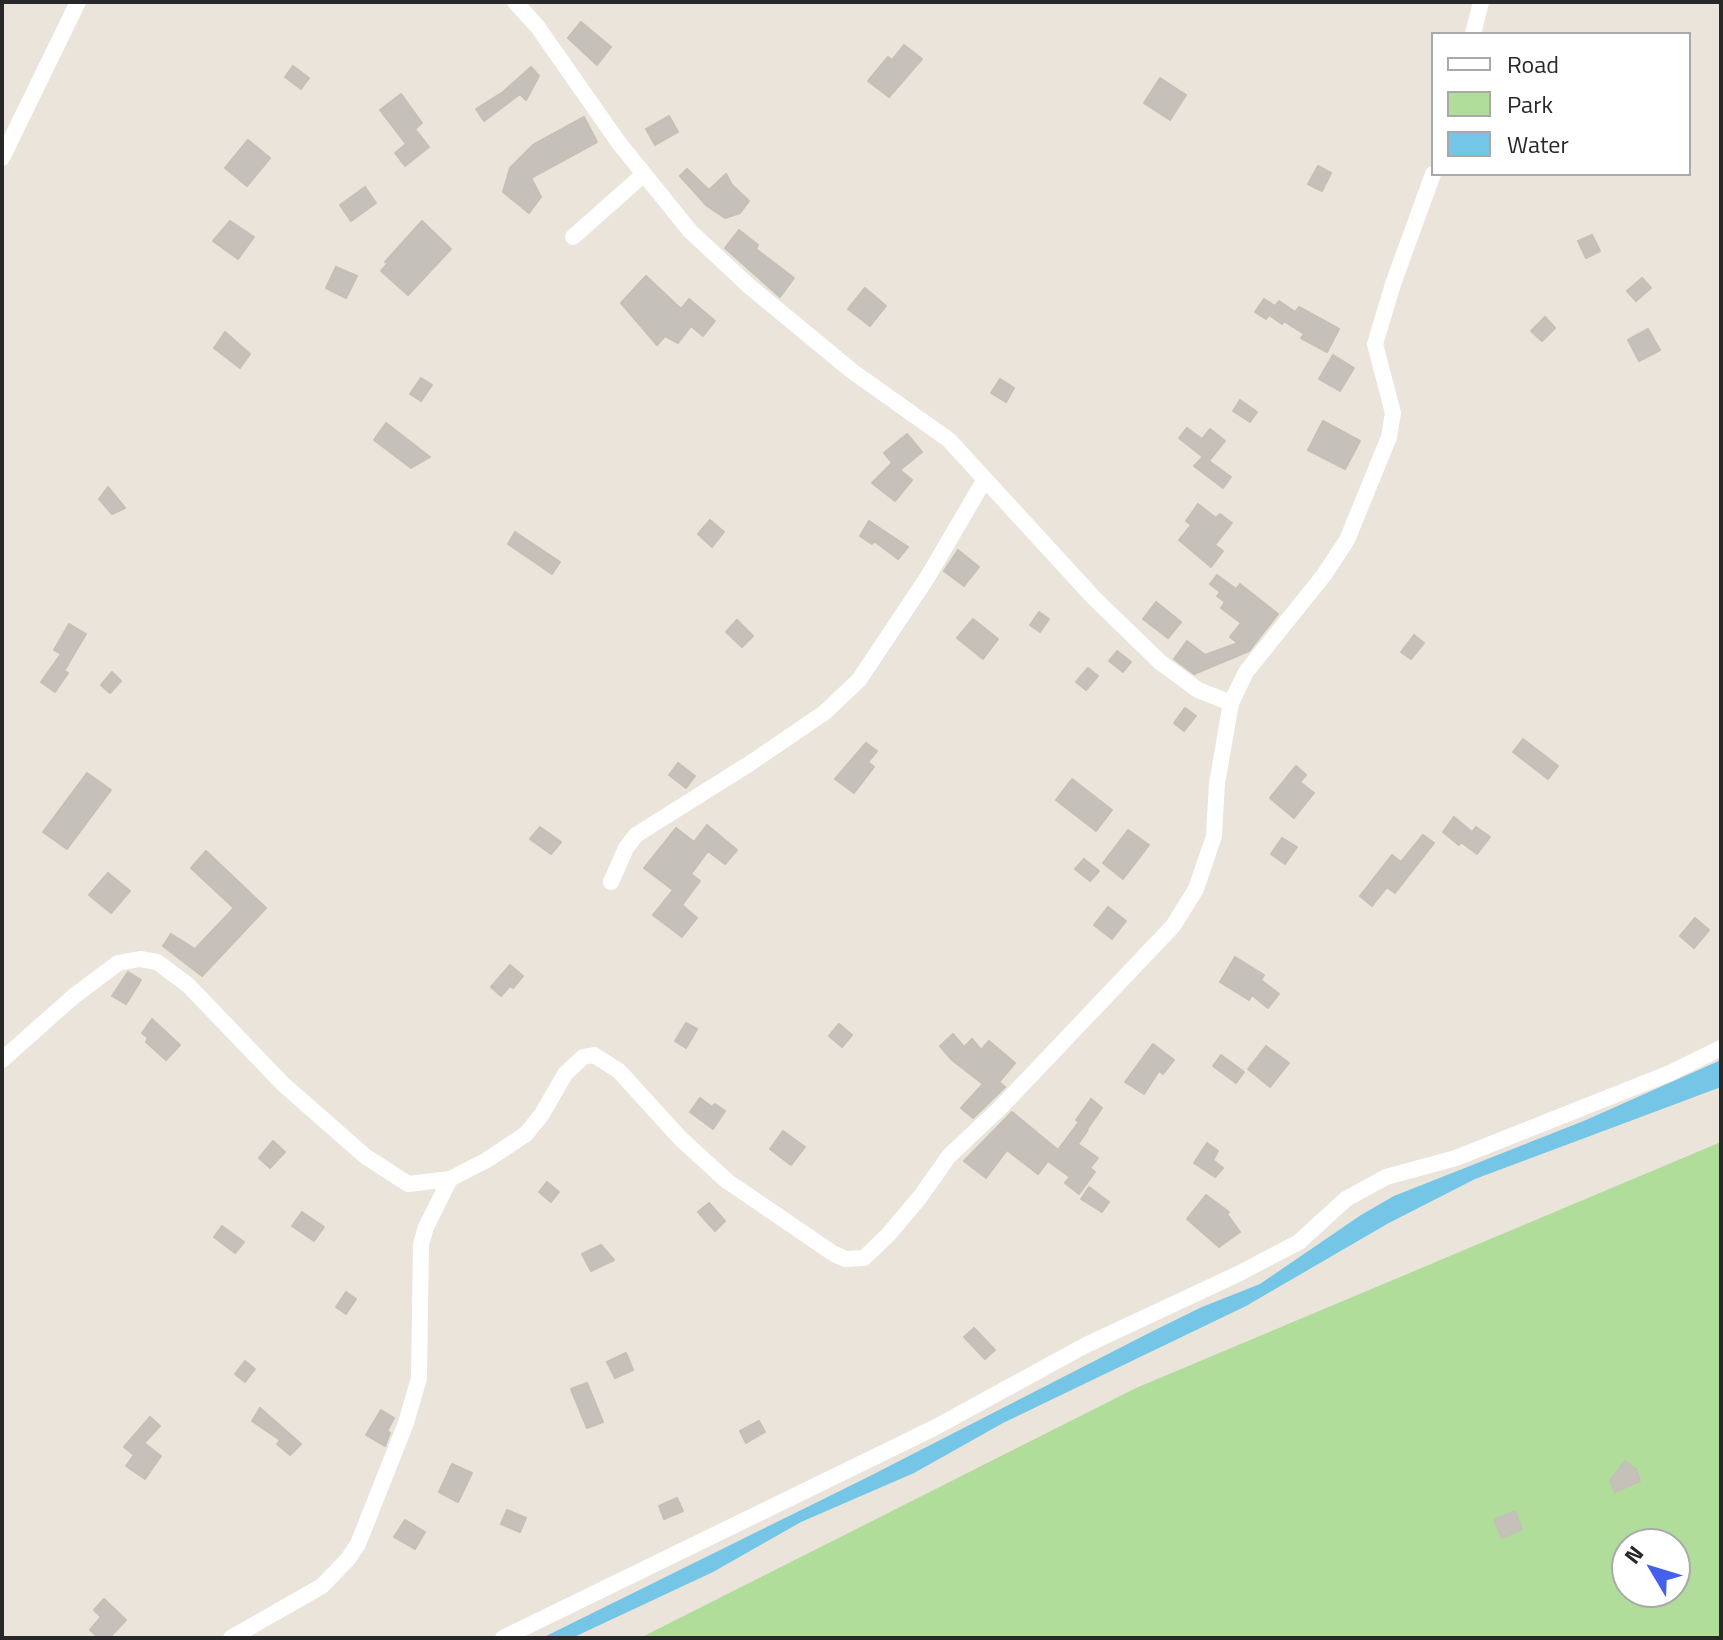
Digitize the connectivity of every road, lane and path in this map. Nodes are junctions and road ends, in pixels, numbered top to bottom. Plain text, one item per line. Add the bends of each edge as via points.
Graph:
1 (78, 2) edge
2 (515, 2) edge
3 (1481, 2) edge
4 (1474, 32) edge
5 (2, 158) edge
6 (644, 174) junction
7 (1432, 176) edge
8 (573, 237) dead end
9 (985, 479) junction
10 (1231, 703) junction
11 (611, 882) dead end
12 (1721, 1048) edge
13 (2, 1060) edge
14 (450, 1179) junction
15 (231, 1638) edge
16 (503, 1638) edge

1 - 5 street
2 - 6 street
3 - 4 street
6 - 8 street
6 - 9 street via 690,231 749,286 852,371 949,440
7 - 10 street via 1375,344 1393,413 1389,437 1347,540 1246,672
9 - 10 street via 1160,662 1198,690
9 - 11 street via 859,680 824,713 636,835
10 - 14 street via 1214,836 1196,889 1173,926 949,1156 864,1258 834,1254 727,1181 619,1071 594,1055 583,1057 565,1074 526,1134
12 - 16 street via 1456,1158 1386,1177 1346,1199 1299,1242 1238,1274
13 - 14 street via 118,963 157,962 188,985 283,1084 365,1156 408,1184
14 - 15 street via 421,1244 419,1378 402,1436 358,1544 322,1586

